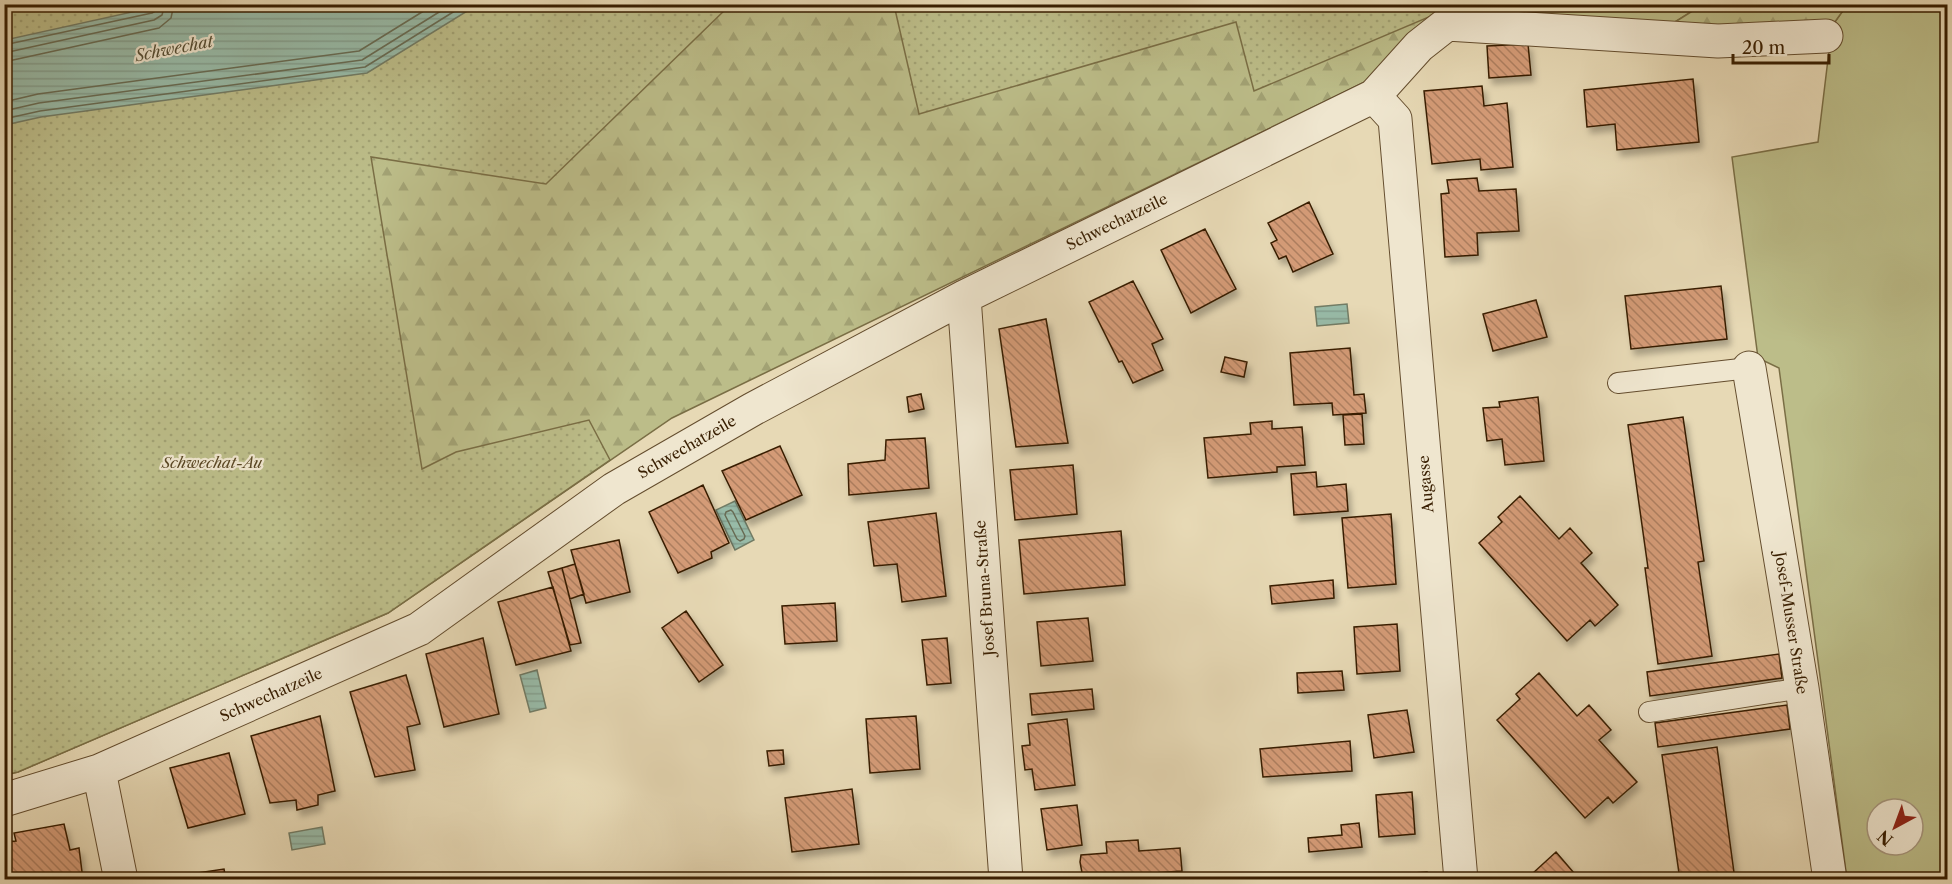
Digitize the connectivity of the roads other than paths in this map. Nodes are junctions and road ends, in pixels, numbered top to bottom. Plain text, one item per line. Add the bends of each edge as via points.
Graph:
1 (1826, 36) dead end
2 (1374, 96) junction
3 (964, 297) junction
4 (1749, 368) joint
5 (1618, 383) dead end
6 (1802, 688) junction
7 (1649, 712) dead end
8 (99, 771) junction
9 (4, 800) edge
10 (121, 879) edge
11 (1006, 879) edge
12 (1461, 879) edge
13 (1830, 879) edge

1 - 2 street via 1718,41 1447,24 1419,46
2 - 3 street, Schwechatzeile
2 - 12 street, Augasse via 1395,119
3 - 8 street, Schwechatzeile via 753,409 614,489 419,629
3 - 11 street, Josef Bruna-Straße
4 - 5 lane
4 - 6 street, Josef-Musser Straße
6 - 7 lane
6 - 13 street, Josef-Musser Straße
8 - 9 street, Schwechatzeile
8 - 10 street

